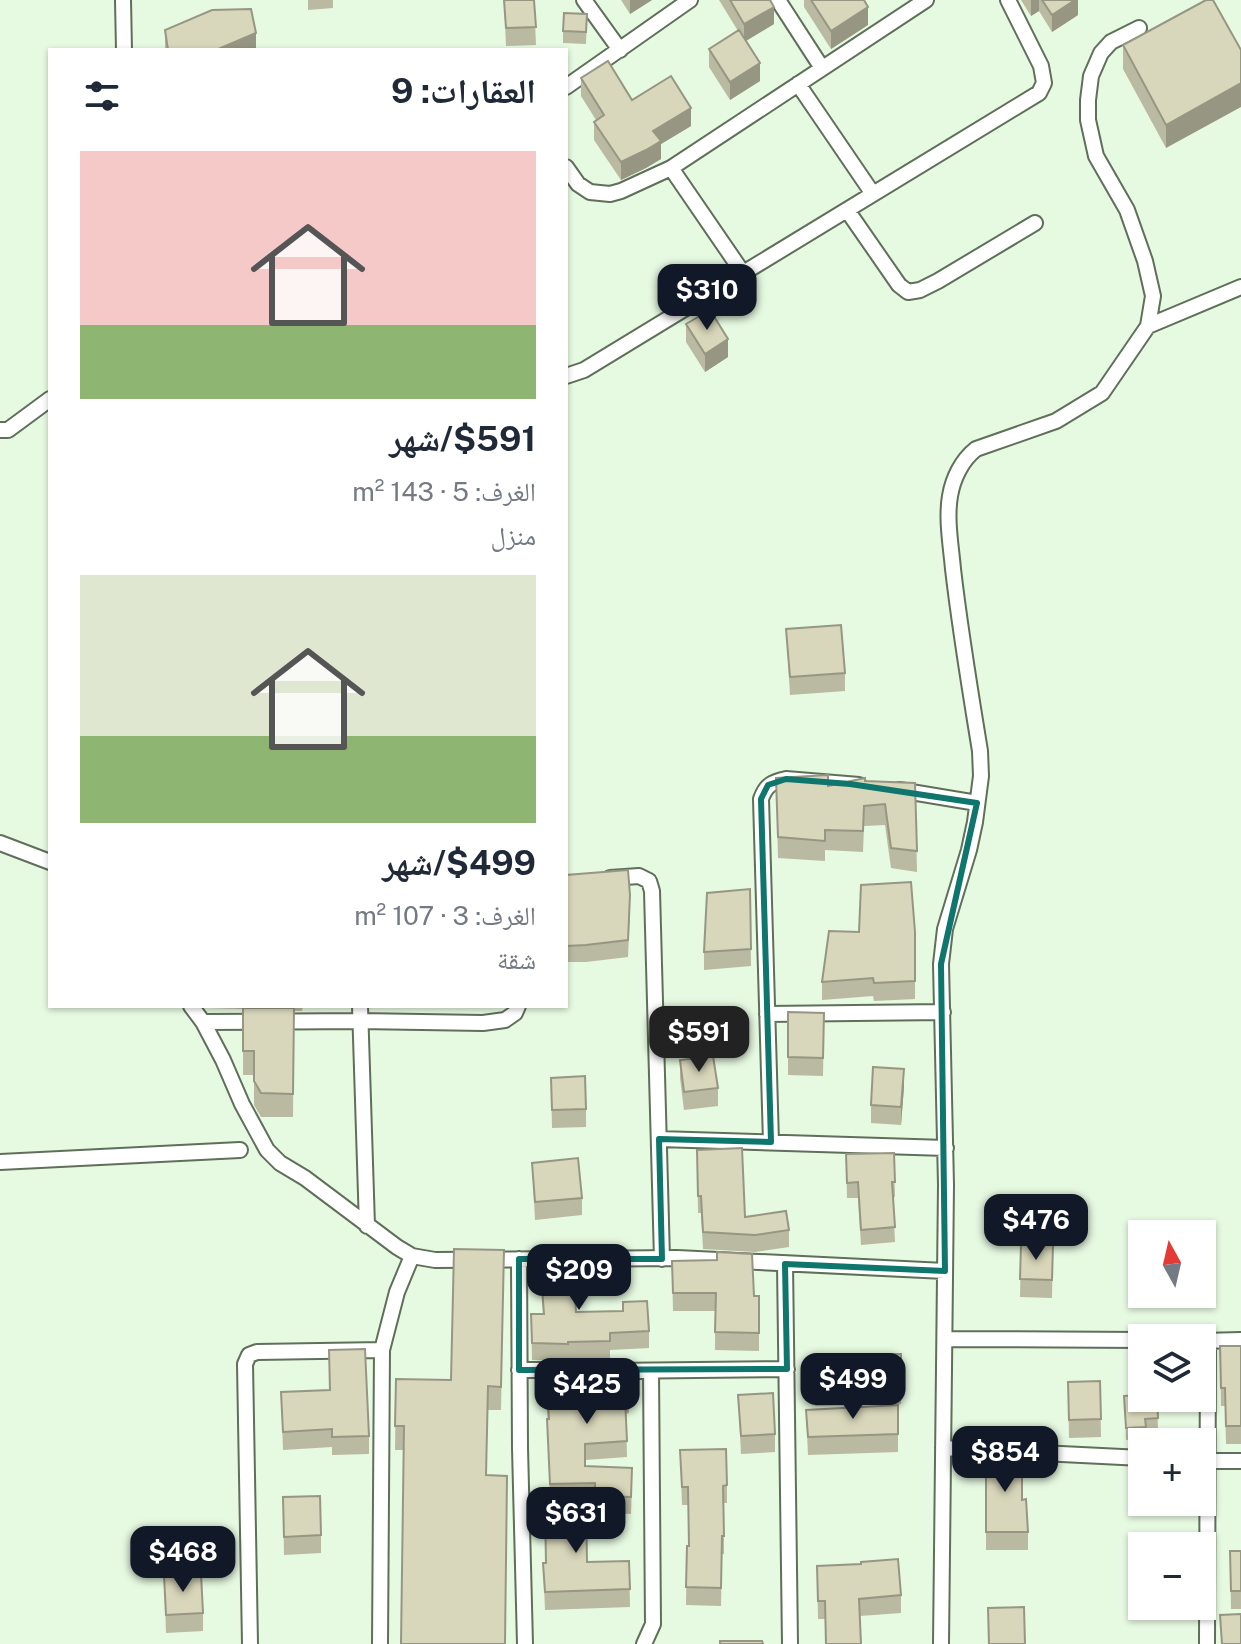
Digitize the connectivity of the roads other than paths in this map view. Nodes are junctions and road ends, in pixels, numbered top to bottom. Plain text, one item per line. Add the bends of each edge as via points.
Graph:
1 (123, 0) edge
2 (584, 0) edge
3 (690, 0) edge
4 (778, 0) edge
5 (926, 0) edge
6 (1008, 0) edge
7 (1139, 28) dead end
8 (124, 48) edge
9 (620, 50) junction
10 (822, 68) junction
11 (798, 84) junction
12 (568, 86) edge
13 (671, 168) junction
14 (568, 170) edge
15 (873, 194) junction
16 (847, 210) junction
17 (1035, 223) dead end
18 (743, 273) junction
19 (1241, 287) edge
20 (1148, 326) junction
21 (568, 375) edge
22 (48, 400) edge
23 (0, 430) edge
24 (977, 803) junction
25 (0, 843) edge
26 (48, 861) edge
27 (595, 880) edge
28 (192, 1008) edge
29 (517, 1008) edge
30 (943, 1012) junction
31 (360, 1013) edge
32 (767, 1014) junction
33 (203, 1022) junction
34 (659, 1139) junction
35 (771, 1142) junction
36 (946, 1148) junction
37 (240, 1150) dead end
38 (0, 1162) edge
39 (367, 1226) junction
40 (412, 1256) junction
41 (519, 1259) junction
42 (662, 1259) junction
43 (785, 1264) junction
44 (945, 1271) junction
45 (945, 1339) junction
46 (1128, 1340) edge
47 (1241, 1340) edge
48 (1216, 1341) edge
49 (382, 1350) junction
50 (787, 1369) junction
51 (519, 1370) junction
52 (651, 1372) junction
53 (943, 1448) junction
54 (1128, 1457) edge
55 (1216, 1461) edge
56 (1241, 1461) edge
57 (1208, 1516) edge
58 (250, 1644) edge
59 (380, 1644) edge
60 (525, 1644) edge
61 (644, 1644) edge
62 (790, 1644) edge
63 (941, 1644) edge
64 (1207, 1644) edge

1 - 8 street
2 - 9 street
3 - 9 street
4 - 10 street
5 - 10 street
6 - 15 street via 1041,66 1044,83 1039,93
7 - 20 street via 1101,53 1091,76 1088,120 1096,156 1127,210 1145,261 1153,296
9 - 12 street
10 - 11 street
11 - 13 street
11 - 15 street
13 - 14 street via 602,194 581,187
13 - 18 street
15 - 16 street
16 - 17 street via 908,292 938,281
16 - 18 street
18 - 21 street
19 - 20 street
20 - 24 street via 1102,393 1056,421 976,449 955,480 951,544 980,751
22 - 23 street via 8,430
24 - 30 street via 945,929
24 - 32 street via 850,784 786,779 768,785 761,799
25 - 26 street
27 - 34 street via 639,876 651,884
28 - 33 street
29 - 31 street via 505,1020 483,1023
30 - 32 street
30 - 36 street
31 - 33 street
31 - 39 street
32 - 35 street
33 - 39 street via 267,1150
34 - 35 street
34 - 42 street
35 - 36 street
36 - 44 street
37 - 38 street
39 - 40 street
40 - 41 street
40 - 49 street
41 - 42 street
41 - 51 street
42 - 43 street
43 - 44 street
43 - 50 street
44 - 45 street
45 - 46 street
45 - 53 street
47 - 48 street
49 - 58 street via 249,1355 245,1364
49 - 59 street
50 - 52 street
50 - 62 street
51 - 52 street
51 - 60 street
52 - 61 street via 653,1624
53 - 54 street
53 - 63 street
55 - 56 street
57 - 64 street via 1213,1620

